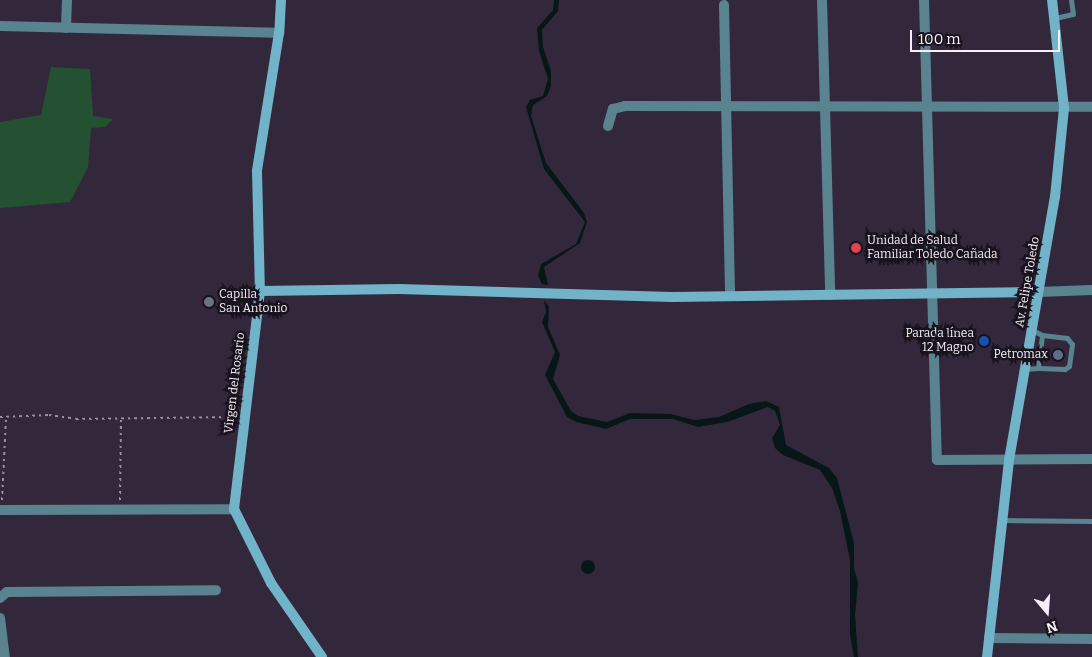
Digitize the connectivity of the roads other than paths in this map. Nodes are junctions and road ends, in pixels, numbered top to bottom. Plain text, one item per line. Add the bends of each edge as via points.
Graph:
1 (67, 0) edge
2 (280, 0) edge
3 (822, 0) edge
4 (924, 0) edge
5 (1052, 0) edge
6 (1071, 0) edge
7 (724, 6) dead end
8 (1055, 18) junction
9 (0, 26) edge
10 (66, 28) junction
11 (279, 33) junction
12 (726, 105) junction
13 (824, 106) junction
14 (928, 107) junction
15 (1092, 107) edge
16 (1064, 108) junction
17 (608, 126) dead end
18 (1092, 290) edge
19 (260, 292) junction
20 (1038, 292) junction
21 (934, 294) junction
22 (730, 295) junction
23 (830, 295) junction
24 (1032, 330) junction
25 (1042, 335) junction
26 (1038, 368) junction
27 (1025, 369) junction
28 (1092, 459) edge
29 (1009, 460) junction
30 (234, 509) junction
31 (1, 510) edge
32 (1001, 520) junction
33 (1092, 521) edge
34 (216, 590) dead end
35 (0, 598) edge
36 (0, 618) edge
37 (989, 638) junction
38 (1092, 639) edge
39 (5, 657) edge
40 (322, 657) edge
41 (987, 657) edge

1 - 10 street
2 - 11 street, Virgen del Rosario
3 - 13 street
4 - 14 street
5 - 8 street, Av. Felipe Toledo
6 - 8 lane via 1073,14
7 - 12 street
8 - 16 street, Av. Felipe Toledo
9 - 10 street
10 - 11 street
11 - 19 street, Virgen del Rosario via 257,171
12 - 13 street
12 - 17 street via 625,106 613,109
12 - 22 street
13 - 14 street
13 - 23 street
14 - 16 street
14 - 21 street
15 - 16 street
16 - 20 street, Av. Felipe Toledo via 1056,197
18 - 20 street
19 - 22 street via 399,289 663,297
19 - 30 street, Virgen del Rosario
20 - 21 street
20 - 24 street, Av. Felipe Toledo
21 - 23 street
21 - 29 street via 937,460
22 - 23 street
24 - 25 lane
24 - 27 street, Av. Felipe Toledo
25 - 26 lane
25 - 26 lane via 1067,338 1072,344 1069,366 1065,369
26 - 27 lane
27 - 29 street, Av. Felipe Toledo
28 - 29 street
29 - 32 street, Av. Felipe Toledo
30 - 31 street
30 - 40 street via 272,583
32 - 33 lane
32 - 37 street, Av. Felipe Toledo
34 - 35 street via 7,592
36 - 39 street
37 - 38 street
37 - 41 street, Av. Felipe Toledo

